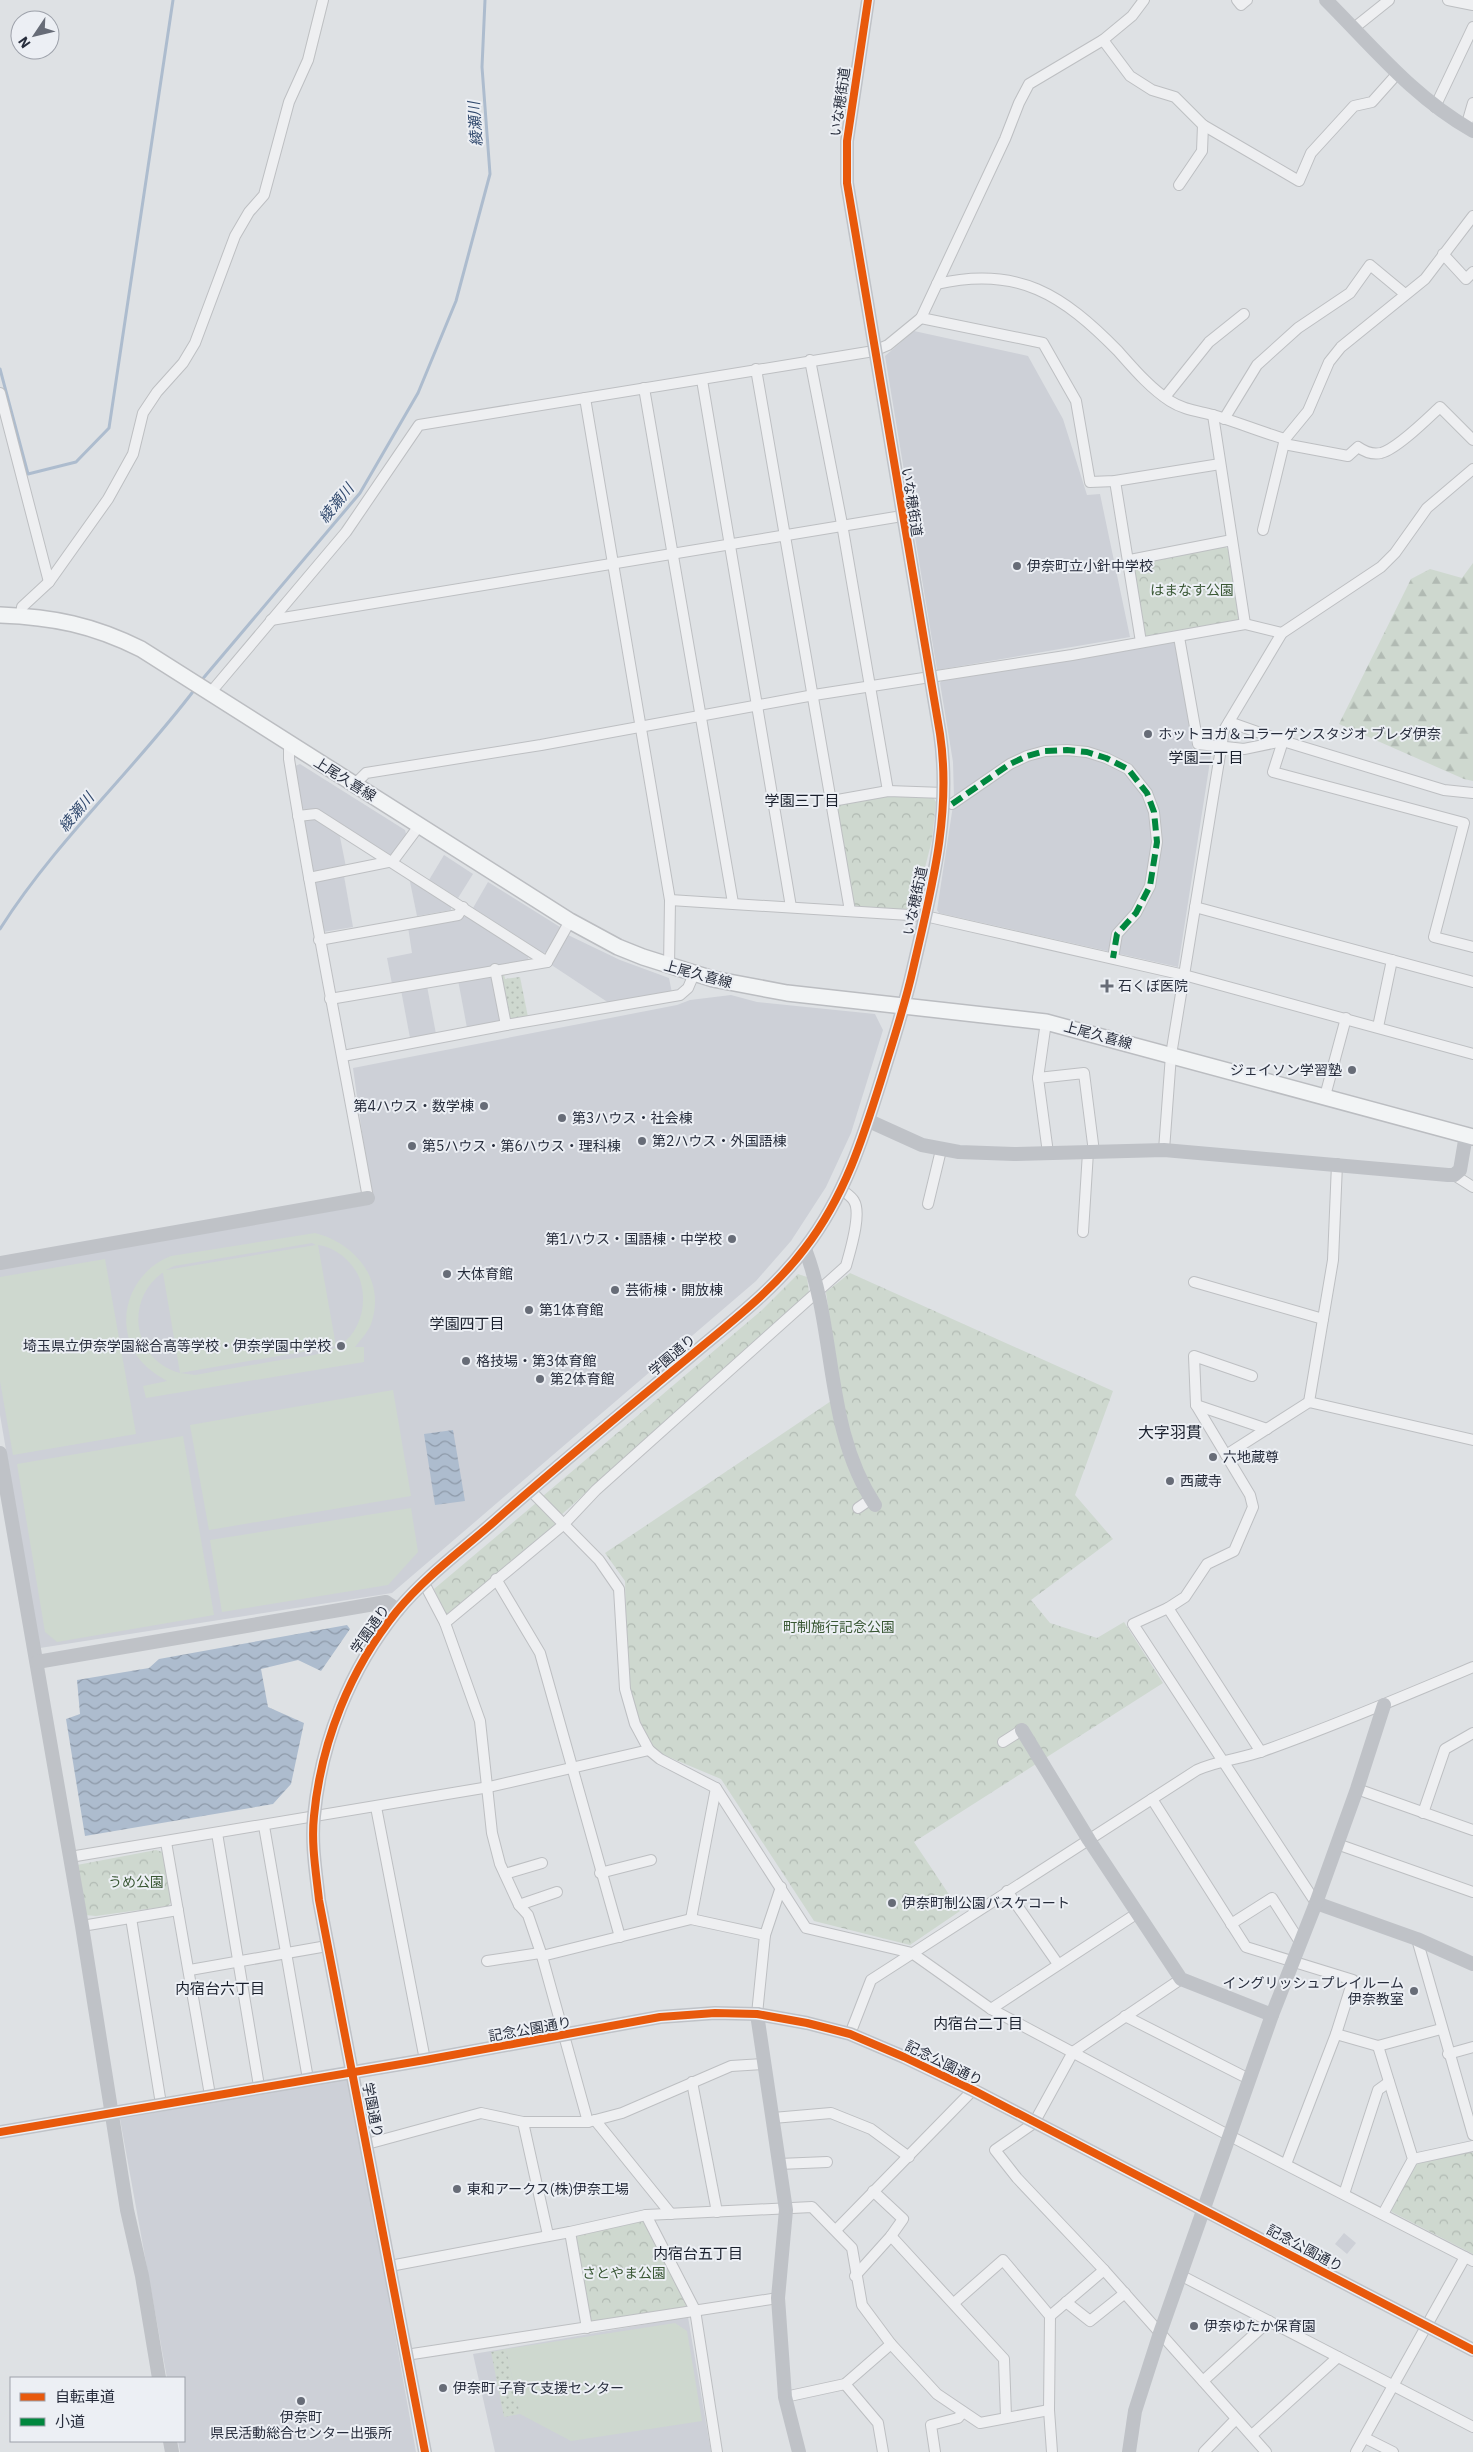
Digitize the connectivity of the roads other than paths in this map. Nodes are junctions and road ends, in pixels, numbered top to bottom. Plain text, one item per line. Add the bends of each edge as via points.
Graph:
1 (323, 0) edge
2 (868, 0) edge
3 (1144, 0) edge
4 (1237, 0) edge
5 (1247, 0) edge
6 (1326, 0) edge
7 (1389, 0) edge
8 (1448, 0) edge
9 (1473, 5) edge
10 (1473, 27) edge
11 (1354, 28) junction
12 (1104, 40) junction
13 (1397, 74) junction
14 (1473, 103) edge
15 (1435, 107) junction
16 (1202, 124) junction
17 (1470, 129) edge
18 (1179, 185) dead end
19 (1473, 216) edge
20 (1443, 254) junction
21 (1473, 272) edge
22 (937, 284) junction
23 (1405, 294) junction
24 (1244, 314) dead end
25 (922, 318) junction
26 (874, 351) junction
27 (810, 360) junction
28 (756, 369) junction
29 (702, 380) junction
30 (644, 388) junction
31 (0, 393) edge
32 (1165, 397) junction
33 (585, 398) junction
34 (1213, 415) junction
35 (1224, 419) junction
36 (1473, 440) edge
37 (1285, 442) junction
38 (1220, 464) junction
39 (1473, 469) edge
40 (1115, 481) junction
41 (902, 516) junction
42 (842, 524) junction
43 (1263, 530) dead end
44 (785, 535) junction
45 (1232, 540) junction
46 (729, 545) junction
47 (673, 554) junction
48 (1130, 560) junction
49 (612, 564) junction
50 (50, 582) junction
51 (0, 615) edge
52 (21, 616) junction
53 (271, 620) junction
54 (1245, 624) junction
55 (1282, 633) junction
56 (1179, 636) junction
57 (1141, 642) junction
58 (930, 676) junction
59 (869, 687) junction
60 (210, 692) junction
61 (814, 695) junction
62 (758, 706) junction
63 (702, 716) junction
64 (1229, 722) junction
65 (642, 725) junction
66 (1283, 741) junction
67 (289, 744) junction
68 (1221, 747) junction
69 (355, 784) junction
70 (888, 791) junction
71 (1473, 793) edge
72 (948, 798) junction
73 (832, 801) junction
74 (298, 816) junction
75 (1468, 824) edge
76 (419, 826) junction
77 (393, 862) junction
78 (309, 878) junction
79 (670, 900) junction
80 (733, 903) junction
81 (463, 907) junction
82 (791, 907) junction
83 (1196, 907) junction
84 (850, 911) junction
85 (925, 916) junction
86 (570, 921) junction
87 (319, 940) junction
88 (1473, 947) edge
89 (1113, 958) junction
90 (1392, 960) junction
91 (547, 962) junction
92 (669, 967) junction
93 (495, 969) junction
94 (694, 974) junction
95 (1184, 974) junction
96 (1473, 982) edge
97 (330, 999) junction
98 (904, 1005) junction
99 (1346, 1018) junction
100 (1046, 1022) junction
101 (506, 1025) junction
102 (1378, 1027) junction
103 (1473, 1054) edge
104 (1171, 1055) junction
105 (343, 1056) junction
106 (1038, 1078) junction
107 (1325, 1096) junction
108 (869, 1121) junction
109 (1470, 1136) edge
110 (941, 1150) junction
111 (1164, 1150) junction
112 (1091, 1152) junction
113 (1048, 1153) junction
114 (1337, 1164) junction
115 (1454, 1175) junction
116 (1473, 1178) edge
117 (1473, 1187) edge
118 (842, 1190) junction
119 (368, 1198) joint
120 (928, 1204) dead end
121 (1083, 1232) dead end
122 (805, 1249) junction
123 (0, 1263) edge
124 (1194, 1282) dead end
125 (819, 1291) junction
126 (1323, 1319) junction
127 (1252, 1376) dead end
128 (1309, 1402) junction
129 (1196, 1405) junction
130 (1267, 1429) junction
131 (1473, 1440) edge
132 (0, 1453) edge
133 (1226, 1455) junction
134 (530, 1490) junction
135 (873, 1502) joint
136 (858, 1508) dead end
137 (563, 1525) junction
138 (496, 1579) junction
139 (424, 1583) junction
140 (1168, 1608) junction
141 (398, 1610) junction
142 (445, 1623) junction
143 (37, 1662) junction
144 (1472, 1670) edge
145 (1384, 1705) junction
146 (1022, 1730) joint
147 (1473, 1733) edge
148 (1003, 1742) dead end
149 (649, 1750) junction
150 (1261, 1752) junction
151 (1222, 1760) junction
152 (571, 1768) junction
153 (488, 1787) junction
154 (716, 1788) junction
155 (1357, 1789) junction
156 (1152, 1798) junction
157 (376, 1807) junction
158 (1423, 1813) junction
159 (314, 1818) junction
160 (264, 1826) junction
161 (1473, 1830) edge
162 (217, 1833) junction
163 (1089, 1840) junction
164 (166, 1842) junction
165 (1337, 1844) junction
166 (70, 1857) junction
167 (651, 1860) dead end
168 (542, 1863) dead end
169 (600, 1873) junction
170 (505, 1874) junction
171 (781, 1887) junction
172 (1008, 1891) junction
173 (557, 1892) dead end
174 (1473, 1892) edge
175 (1316, 1902) junction
176 (519, 1905) junction
177 (178, 1910) junction
178 (1136, 1914) junction
179 (131, 1918) junction
180 (692, 1919) junction
181 (1231, 1924) junction
182 (82, 1926) junction
183 (765, 1935) junction
184 (620, 1936) junction
185 (1417, 1940) junction
186 (1300, 1942) junction
187 (327, 1946) junction
188 (286, 1953) junction
189 (912, 1953) junction
190 (541, 1954) junction
191 (487, 1961) dead end
192 (1292, 1961) junction
193 (239, 1962) junction
194 (1058, 1964) junction
195 (1473, 1964) edge
196 (190, 1970) junction
197 (1180, 1979) junction
198 (991, 2009) junction
199 (756, 2014) junction
200 (1272, 2015) junction
201 (1125, 2016) junction
202 (1441, 2029) junction
203 (850, 2034) junction
204 (1336, 2034) junction
205 (563, 2036) junction
206 (1378, 2046) junction
207 (1473, 2046) edge
208 (1073, 2052) junction
209 (1448, 2054) junction
210 (425, 2060) junction
211 (763, 2064) junction
212 (353, 2072) junction
213 (308, 2079) junction
214 (1249, 2080) junction
215 (692, 2082) junction
216 (1389, 2082) junction
217 (259, 2086) junction
218 (973, 2090) junction
219 (210, 2095) junction
220 (161, 2104) junction
221 (111, 2112) junction
222 (773, 2118) junction
223 (592, 2121) junction
224 (523, 2122) junction
225 (1034, 2123) junction
226 (0, 2132) edge
227 (1473, 2135) edge
228 (1230, 2136) junction
229 (366, 2144) junction
230 (1473, 2146) edge
231 (909, 2157) junction
232 (1412, 2159) junction
233 (827, 2162) dead end
234 (779, 2164) junction
235 (1286, 2164) junction
236 (874, 2191) junction
237 (1344, 2194) junction
238 (786, 2210) junction
239 (1205, 2210) junction
240 (717, 2212) junction
241 (671, 2214) junction
242 (1383, 2214) junction
243 (646, 2216) junction
244 (836, 2230) junction
245 (570, 2232) junction
246 (548, 2235) junction
247 (891, 2236) junction
248 (1469, 2259) edge
249 (390, 2266) junction
250 (1104, 2270) junction
251 (855, 2276) junction
252 (1182, 2276) junction
253 (1125, 2293) junction
254 (778, 2298) junction
255 (1066, 2302) junction
256 (954, 2303) junction
257 (695, 2310) junction
258 (1050, 2316) junction
259 (1269, 2321) junction
260 (1426, 2326) junction
261 (587, 2328) junction
262 (1160, 2333) junction
263 (891, 2344) junction
264 (1473, 2350) edge
265 (406, 2355) junction
266 (1338, 2357) junction
267 (159, 2377) edge
268 (1203, 2381) junction
269 (845, 2384) junction
270 (1394, 2386) junction
271 (785, 2397) junction
272 (1048, 2410) junction
273 (963, 2412) junction
274 (1006, 2418) junction
275 (1236, 2419) junction
276 (1473, 2427) edge
277 (1252, 2435) junction
278 (1365, 2438) junction
279 (1262, 2450) edge
280 (425, 2452) edge
281 (717, 2452) edge
282 (799, 2452) edge
283 (884, 2452) edge
284 (935, 2452) edge
285 (1052, 2452) edge
286 (1129, 2452) edge
287 (1204, 2452) edge
288 (1356, 2452) edge
289 (1393, 2452) edge

1 - 50 street via 308,60 288,102 264,195 235,236 195,343 144,413 133,454 124,471
2 - 26 street, いな穂街道 via 850,116 846,167
3 - 12 street via 1132,16
4 - 5 street via 1241,5
6 - 11 street
7 - 11 street
8 - 9 street
10 - 15 street
11 - 13 street
12 - 16 street via 1130,76 1152,90 1175,97
12 - 22 street via 1029,84
13 - 15 street
13 - 16 street via 1372,102 1354,106 1342,119 1311,153 1299,181
14 - 17 street
15 - 17 street
16 - 18 street via 1202,151
19 - 20 street
20 - 21 street via 1466,279
20 - 23 street via 1425,279
22 - 25 street
22 - 32 street via 973,277 1015,281 1059,299 1089,322
23 - 35 street via 1370,265 1350,293 1298,328 1257,365
23 - 37 street via 1342,347 1329,362 1308,411
24 - 32 street via 1210,342
25 - 26 street via 888,345
25 - 40 street via 1043,343 1076,401 1090,482
26 - 27 street
26 - 41 street, いな穂街道
27 - 28 street
27 - 42 street
28 - 29 street
28 - 44 street
29 - 30 street
29 - 46 street
30 - 33 street
30 - 47 street
31 - 50 street
32 - 34 street via 1187,410
33 - 49 street
33 - 53 street via 419,425 346,532
34 - 35 street
34 - 38 street
35 - 37 street
36 - 37 street via 1440,407 1381,453 1368,453 1358,447 1348,456
37 - 43 street
38 - 40 street
38 - 45 street
39 - 55 street via 1427,508 1381,567
40 - 48 street
41 - 42 street
41 - 58 street, いな穂街道
42 - 44 street
42 - 59 street
44 - 46 street
44 - 61 street
45 - 48 street
45 - 54 street
46 - 47 street
46 - 62 street
47 - 49 street
47 - 63 street
48 - 57 street
49 - 53 street
49 - 65 street
50 - 52 street via 22,606
51 - 52 main road, 上尾久喜線
52 - 60 main road, 上尾久喜線 via 66,621 104,632 141,649
53 - 60 street
54 - 55 street
54 - 56 street
55 - 64 street
56 - 57 street
56 - 68 street via 1198,744
57 - 58 street
58 - 59 street
58 - 72 street, いな穂街道
59 - 61 street
59 - 70 street
60 - 67 main road, 上尾久喜線
61 - 62 street
61 - 73 street
62 - 63 street
62 - 82 street
63 - 65 street
63 - 80 street
64 - 66 street
64 - 68 street
65 - 69 street via 366,773
65 - 79 street
66 - 68 street via 1244,750
66 - 71 street via 1444,790
66 - 75 street via 1274,772
67 - 69 main road, 上尾久喜線
67 - 74 street
68 - 83 street
69 - 76 main road, 上尾久喜線
70 - 72 street
70 - 73 street
72 - 85 street, いな穂街道
72 - 89 street via 1010,764 1045,751 1087,752 1128,769 1147,793 1154,812 1157,842 1150,886 1136,913 1117,934
73 - 84 street
74 - 77 street via 316,814
74 - 78 street
75 - 88 street via 1434,937
76 - 77 street
76 - 86 main road, 上尾久喜線
77 - 78 street
77 - 81 street
78 - 87 street
79 - 80 street
79 - 92 street
80 - 82 street
81 - 87 street via 458,915
81 - 91 street
82 - 84 street
83 - 90 street
83 - 95 street
84 - 85 street
85 - 89 street
85 - 98 street, いな穂街道
86 - 91 street
86 - 92 main road, 上尾久喜線 via 618,947
87 - 97 street
89 - 95 street
90 - 96 street
90 - 102 street
91 - 93 street
92 - 94 main road, 上尾久喜線
93 - 97 street
93 - 101 street
94 - 98 main road, 上尾久喜線 via 787,993
94 - 101 street via 686,991 680,995
95 - 99 street
95 - 104 street
97 - 105 street
98 - 100 main road, 上尾久喜線
98 - 108 street, 学園通り
99 - 102 street
99 - 107 street
100 - 104 main road, 上尾久喜線
100 - 106 street
101 - 105 street
102 - 103 street
104 - 107 main road, 上尾久喜線
104 - 111 street
105 - 119 street
106 - 112 street via 1084,1073
106 - 113 street
107 - 109 main road, 上尾久喜線
108 - 110 street via 902,1138
108 - 118 street, 学園通り
109 - 115 street via 1460,1170
110 - 113 street via 986,1154
110 - 120 street
111 - 112 street
111 - 114 street
112 - 113 street
112 - 121 street
114 - 115 street
114 - 126 street via 1333,1260
115 - 116 street
115 - 117 street
118 - 122 street, 学園通り
118 - 125 street via 854,1200 857,1213 852,1247 846,1266
119 - 123 street
122 - 125 street
122 - 134 street, 学園通り via 747,1309
124 - 126 street
125 - 135 street via 837,1411 858,1475
125 - 137 street via 596,1490
126 - 128 street
127 - 129 street via 1194,1356
128 - 130 street
128 - 131 street
129 - 130 street
129 - 133 street
130 - 133 street
132 - 143 street
133 - 140 street via 1250,1495 1253,1507 1234,1551 1207,1564 1185,1597
134 - 137 street
134 - 139 street, 学園通り
135 - 136 street
137 - 138 street
137 - 149 street via 599,1560 619,1589 625,1689 635,1724
138 - 142 street
138 - 152 street via 540,1653
139 - 141 street, 学園通り
139 - 142 street
140 - 150 street
140 - 151 street via 1133,1624
141 - 143 street via 386,1602
141 - 159 street, 学園通り via 363,1662 336,1718 320,1776
142 - 153 street via 480,1721
143 - 166 street
144 - 145 street
145 - 150 street
145 - 155 street
146 - 148 street
146 - 163 street
147 - 158 street via 1445,1749
149 - 152 street
149 - 154 street
150 - 151 street
151 - 156 street via 1197,1770
151 - 175 street
152 - 153 street
152 - 169 street
153 - 157 street
153 - 170 street via 492,1834
154 - 171 street
154 - 180 street
155 - 158 street
155 - 165 street
156 - 163 street
156 - 181 street
157 - 159 street
157 - 210 street
158 - 161 street
159 - 160 street
159 - 187 street, 学園通り via 316,1872
160 - 162 street
160 - 188 street
162 - 164 street
162 - 193 street
163 - 172 street
163 - 178 street
164 - 166 street
164 - 177 street
165 - 174 street
165 - 175 street
166 - 182 street
167 - 169 street
168 - 170 street
169 - 184 street
170 - 176 street
171 - 183 street
171 - 189 street via 806,1928
172 - 189 street
172 - 194 street
173 - 176 street
175 - 185 street
175 - 186 street
176 - 190 street via 528,1915
177 - 179 street
177 - 196 street
178 - 194 street
178 - 197 street
179 - 182 street
179 - 220 street
180 - 183 street
180 - 184 street
181 - 186 street via 1272,1898
181 - 192 street via 1246,1948
182 - 221 street
183 - 199 street
184 - 190 street
185 - 195 street
185 - 202 street
186 - 192 street
187 - 188 street
187 - 212 street, 学園通り
188 - 193 street
188 - 213 street
189 - 198 street
189 - 203 street via 872,1980
190 - 191 street
190 - 205 street
192 - 200 street
192 - 204 street via 1353,1980
193 - 196 street
193 - 217 street
194 - 198 street
196 - 219 street
197 - 200 street
197 - 201 street
198 - 208 street
199 - 203 street, 記念公園通り
199 - 205 street, 記念公園通り via 660,2017
199 - 211 street
200 - 214 street
201 - 208 street
201 - 214 street
202 - 206 street
202 - 209 street
203 - 218 street, 記念公園通り
204 - 206 street
204 - 235 street
205 - 210 street, 記念公園通り
205 - 223 street
206 - 216 street
207 - 209 street
208 - 225 street
208 - 228 street
209 - 227 street
210 - 212 street, 記念公園通り
211 - 215 street via 731,2066
211 - 222 street
212 - 213 street, 記念公園通り
212 - 229 street, 学園通り
213 - 217 street, 記念公園通り
214 - 228 street
215 - 223 street via 622,2114
215 - 240 street
216 - 232 street
216 - 237 street via 1378,2090
217 - 219 street, 記念公園通り
218 - 225 street, 記念公園通り
218 - 231 street
219 - 220 street, 記念公園通り
220 - 221 street, 記念公園通り
221 - 226 street, 記念公園通り
221 - 267 street
222 - 231 street via 831,2113 871,2129
222 - 234 street
223 - 224 street
223 - 241 street
224 - 229 street via 481,2113
224 - 246 street
225 - 239 street, 記念公園通り
225 - 250 street via 995,2150 1017,2178
228 - 235 street
228 - 239 street
229 - 249 street, 学園通り
230 - 232 street
231 - 236 street
232 - 242 street
233 - 234 street
234 - 238 street
235 - 237 street
236 - 244 street
236 - 247 street via 903,2219
237 - 242 street
238 - 240 street
238 - 244 street via 812,2208
238 - 254 street
239 - 252 street
239 - 260 street, 記念公園通り
240 - 241 street
241 - 243 street
242 - 248 street
243 - 245 street
243 - 257 street
244 - 251 street via 852,2248
245 - 246 street
245 - 261 street
246 - 249 street
247 - 251 street
247 - 256 street
248 - 260 street
249 - 265 street, 学園通り
250 - 253 street
250 - 255 street
251 - 263 street via 862,2305
252 - 259 street
252 - 262 street
253 - 255 street via 1090,2321
253 - 262 street
254 - 257 street
254 - 271 street
255 - 258 street
256 - 258 street via 1003,2260
256 - 274 street via 1004,2359
257 - 261 street
257 - 281 street
258 - 272 street
259 - 266 street
259 - 268 street
260 - 264 street, 記念公園通り
260 - 270 street
261 - 265 street
262 - 268 street
262 - 286 street via 1135,2411
263 - 269 street
263 - 273 street via 937,2394
265 - 280 street, 学園通り
266 - 270 street
266 - 277 street
268 - 275 street
269 - 271 street
269 - 283 street via 878,2423
270 - 276 street
270 - 278 street
271 - 282 street
272 - 274 street
272 - 285 street
273 - 274 street via 980,2423
273 - 284 street via 958,2418 931,2425
275 - 277 street
275 - 287 street
277 - 279 street
278 - 288 street
278 - 289 street

